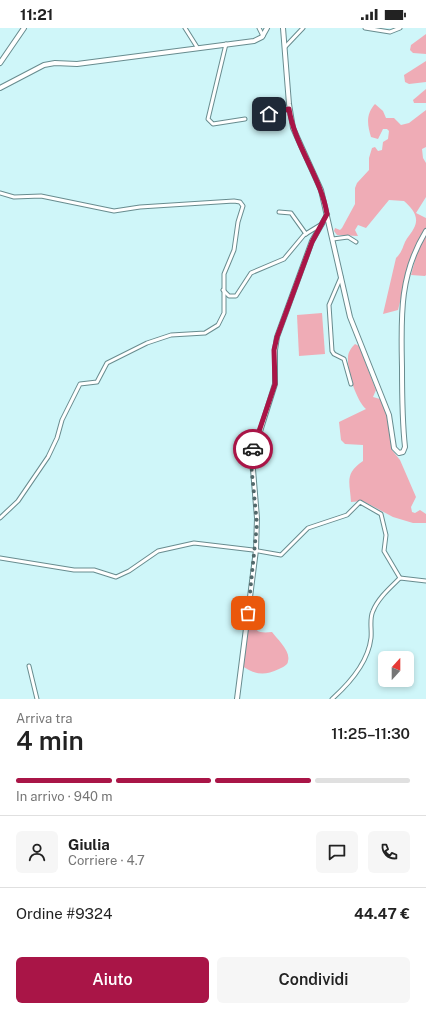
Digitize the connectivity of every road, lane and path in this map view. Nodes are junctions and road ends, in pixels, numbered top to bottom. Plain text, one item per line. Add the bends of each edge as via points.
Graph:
1 (24, 28) edge
2 (185, 28) edge
3 (259, 28) edge
4 (267, 28) edge
5 (282, 28) edge
6 (303, 28) edge
7 (366, 28) edge
8 (400, 28) edge
9 (263, 36) junction
10 (226, 44) junction
11 (197, 47) junction
12 (285, 47) junction
13 (0, 63) edge
14 (0, 88) edge
15 (289, 109) junction
16 (269, 114) dead end
17 (245, 119) dead end
18 (0, 193) edge
19 (279, 212) dead end
20 (327, 214) junction
21 (323, 223) junction
22 (330, 226) junction
23 (319, 229) junction
24 (426, 231) edge
25 (331, 232) junction
26 (306, 234) junction
27 (333, 239) junction
28 (356, 242) dead end
29 (341, 277) junction
30 (223, 290) junction
31 (351, 384) dead end
32 (0, 518) edge
33 (256, 550) junction
34 (0, 558) edge
35 (400, 578) junction
36 (426, 581) edge
37 (29, 666) dead end
38 (37, 699) edge
39 (238, 699) edge
40 (332, 699) edge

1 - 13 street
2 - 11 street
3 - 9 street
4 - 9 street
5 - 12 street
6 - 12 street
7 - 8 street via 389,32
9 - 10 street via 256,41
10 - 11 street
10 - 17 street via 208,120 213,124
11 - 14 street via 78,63 50,63
12 - 15 street
15 - 16 street
15 - 20 street via 295,135 319,184
18 - 30 street via 14,197 39,196 114,211 140,207 239,202 243,207 234,250 225,271
19 - 26 street via 291,213
20 - 21 street
20 - 22 street
21 - 22 street
21 - 23 street
21 - 25 street
21 - 26 street
22 - 25 street
23 - 25 street via 326,228
23 - 33 street via 277,337 274,350 275,384 252,456 257,524
24 - 29 street via 411,261 401,306 402,416 405,447 402,453 395,450 389,415 353,325
25 - 27 street
26 - 30 street via 284,258 251,273 236,296 229,296
27 - 28 street via 347,237
27 - 29 street
29 - 31 street via 329,305 332,351 344,359
30 - 32 street via 223,315 211,331 171,335 150,341 107,363 97,382 84,382 79,385 49,454 18,501
33 - 34 street via 202,543 169,548 154,552 129,571 116,577 94,570 76,570
33 - 35 street via 282,555 309,527 347,515 362,502 381,513 386,536 384,551
33 - 39 street
35 - 36 street
35 - 40 street via 372,611 370,644 357,673
37 - 38 street

